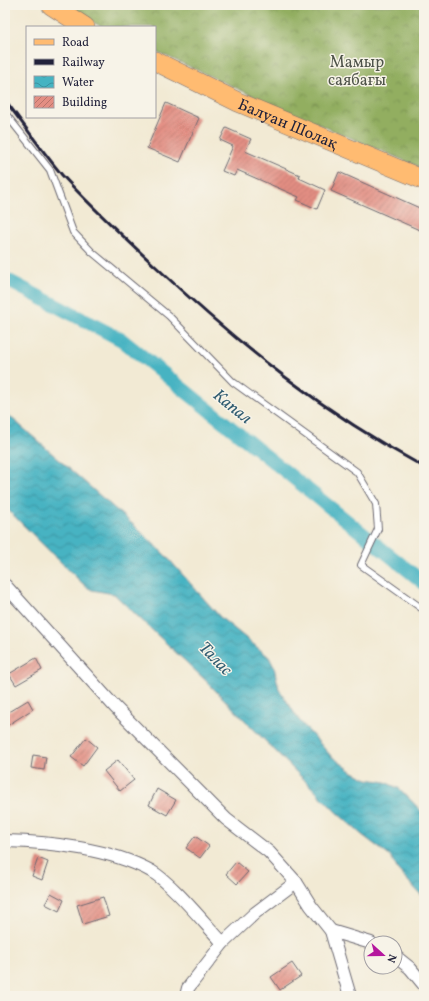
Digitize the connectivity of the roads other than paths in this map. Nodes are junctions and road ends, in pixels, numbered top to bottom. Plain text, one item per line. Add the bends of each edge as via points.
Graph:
1 (50, 5) edge
2 (83, 26) edge
3 (156, 61) edge
4 (5, 113) edge
5 (424, 180) edge
6 (5, 585) edge
7 (424, 610) edge
8 (5, 841) edge
9 (296, 882) junction
10 (331, 931) junction
11 (363, 941) edge
12 (223, 943) junction
13 (403, 962) edge
14 (424, 985) edge
15 (186, 996) edge
16 (350, 996) edge

1 - 2 main road
3 - 5 main road, Балуан Шолақ via 238,102
4 - 7 lane via 50,170 73,232 92,252 169,316 233,382 357,472 376,504 378,529 361,565
6 - 9 street via 115,707 226,819 269,852
8 - 12 street via 79,847 152,872 172,889
9 - 10 street
9 - 12 street via 255,913
10 - 11 street
10 - 16 street
12 - 15 street via 188,988
13 - 14 street

